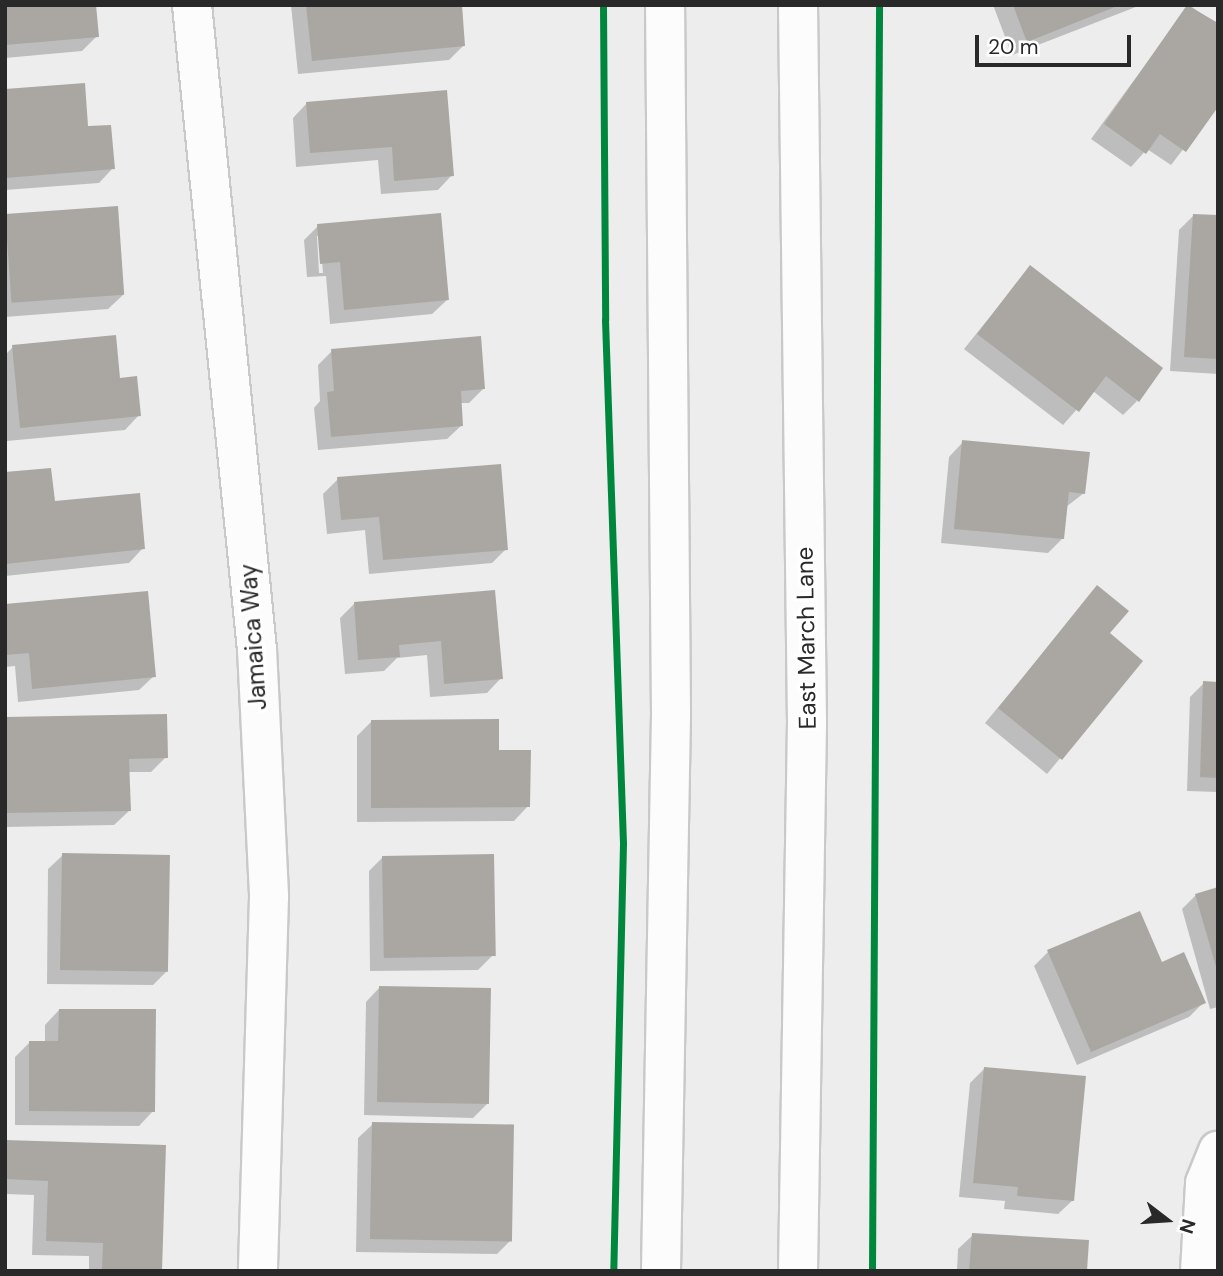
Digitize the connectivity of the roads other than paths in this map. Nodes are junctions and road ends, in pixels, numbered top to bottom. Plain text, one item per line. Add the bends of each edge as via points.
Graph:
1 (192, 5) edge
2 (665, 5) edge
3 (798, 5) edge
4 (1218, 1150) edge
5 (258, 1271) edge
6 (661, 1271) edge
7 (798, 1271) edge
8 (1200, 1271) edge

1 - 5 main road, Jamaica Way via 257,649 269,897
2 - 6 main road via 671,714
3 - 7 main road, East March Lane via 807,722
4 - 8 main road via 1205,1182

